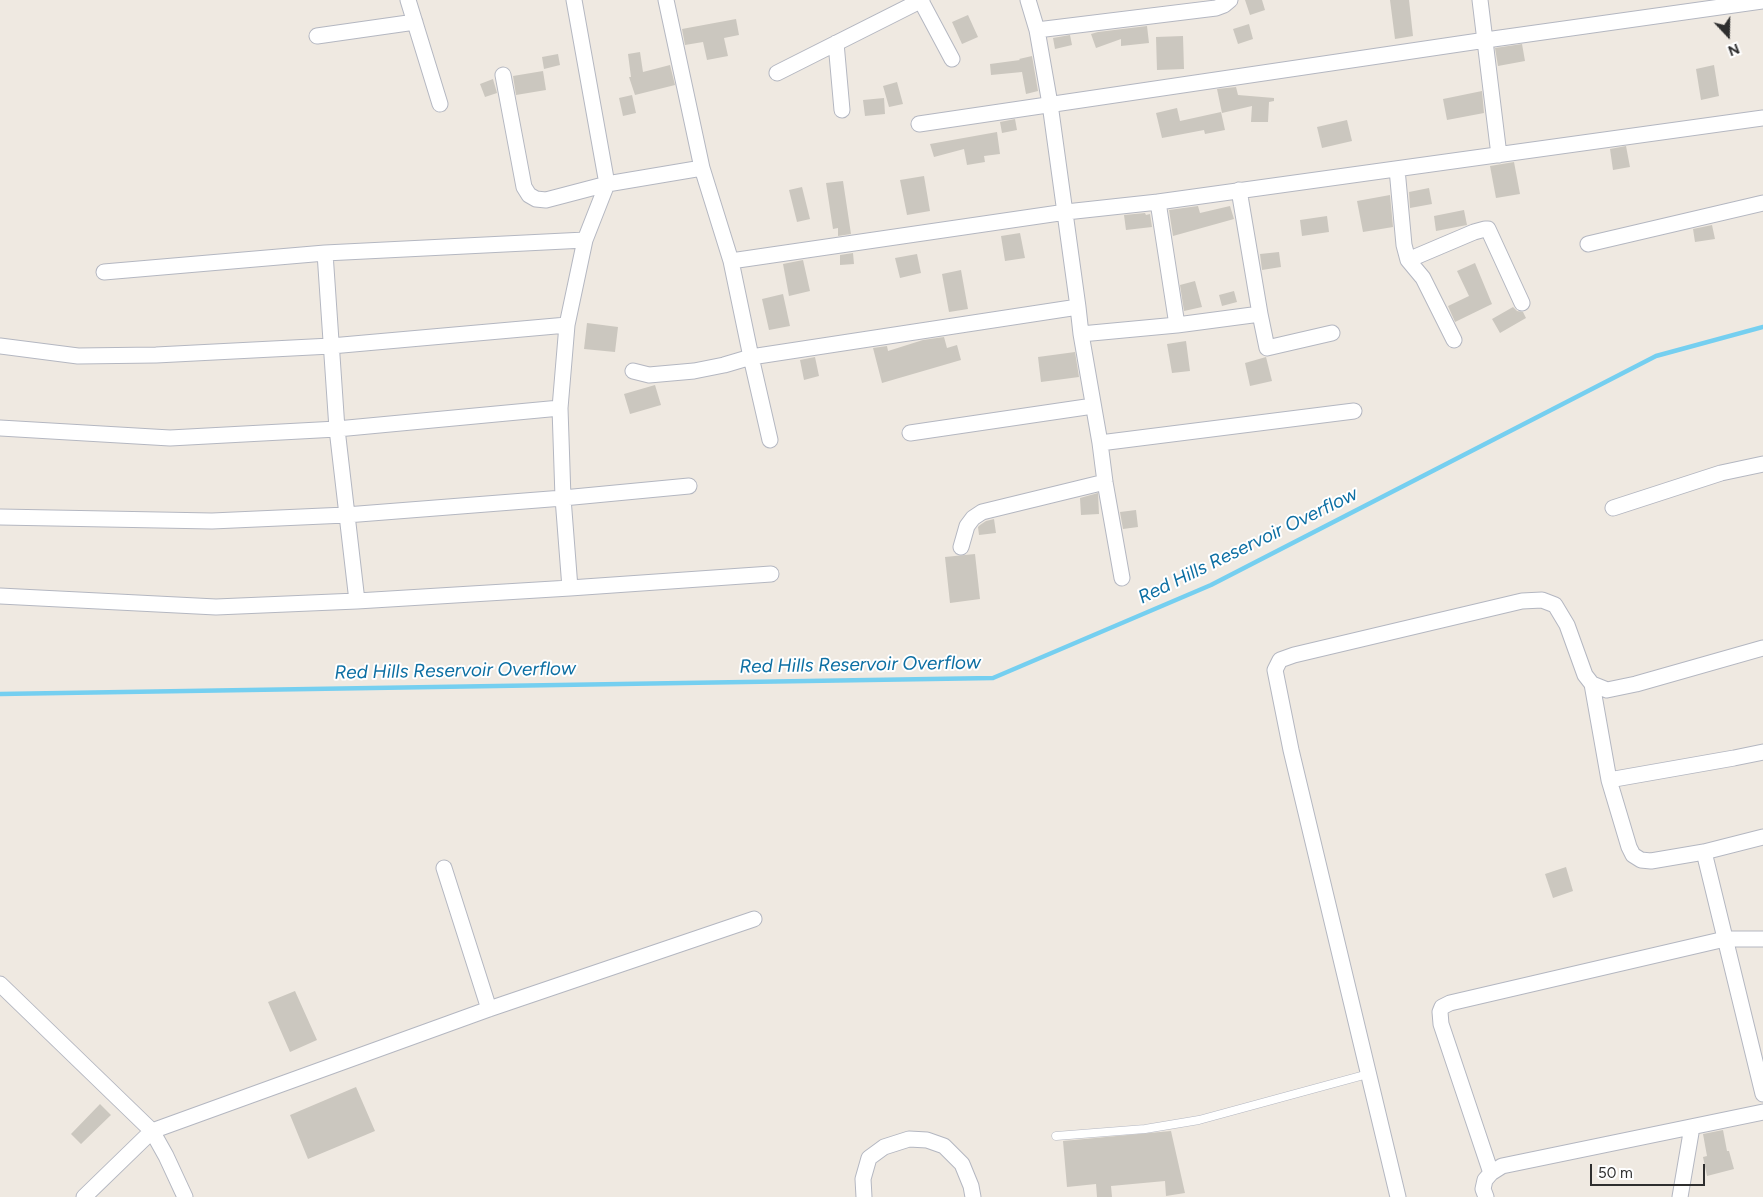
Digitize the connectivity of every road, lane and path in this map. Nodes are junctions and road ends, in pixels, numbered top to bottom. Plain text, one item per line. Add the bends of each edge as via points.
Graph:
1 (408, 0) edge
2 (574, 0) edge
3 (666, 0) edge
4 (921, 0) edge
5 (1028, 0) edge
6 (1230, 0) edge
7 (1480, 0) edge
8 (1763, 1) edge
9 (415, 22) junction
10 (1036, 30) junction
11 (317, 36) dead end
12 (1486, 40) junction
13 (836, 43) junction
14 (952, 59) dead end
15 (777, 72) dead end
16 (503, 75) dead end
17 (440, 104) dead end
18 (1050, 104) junction
19 (842, 110) dead end
20 (1763, 118) edge
21 (919, 124) dead end
22 (1499, 155) junction
23 (702, 168) junction
24 (1397, 169) junction
25 (607, 184) junction
26 (1239, 190) junction
27 (1158, 202) junction
28 (1763, 203) edge
29 (1066, 212) junction
30 (585, 240) junction
31 (1588, 244) dead end
32 (325, 253) junction
33 (1408, 260) junction
34 (731, 261) junction
35 (104, 272) dead end
36 (1522, 303) dead end
37 (1078, 307) junction
38 (1260, 314) junction
39 (566, 325) junction
40 (1177, 325) junction
41 (1081, 334) junction
42 (1332, 334) dead end
43 (1454, 340) dead end
44 (0, 346) edge
45 (331, 346) junction
46 (751, 357) junction
47 (633, 371) dead end
48 (1093, 406) junction
49 (560, 408) junction
50 (1354, 411) dead end
51 (0, 428) edge
52 (337, 429) junction
53 (910, 433) dead end
54 (770, 440) dead end
55 (1100, 443) junction
56 (1763, 464) edge
57 (1105, 482) junction
58 (689, 486) dead end
59 (562, 498) junction
60 (1613, 508) dead end
61 (346, 514) junction
62 (0, 517) edge
63 (961, 547) dead end
64 (771, 574) dead end
65 (1122, 578) dead end
66 (570, 588) junction
67 (0, 596) edge
68 (357, 601) junction
69 (1763, 648) edge
70 (1592, 684) junction
71 (1763, 752) edge
72 (1609, 780) junction
73 (1763, 837) edge
74 (1704, 852) junction
75 (444, 868) dead end
76 (754, 919) dead end
77 (1763, 938) edge
78 (1725, 939) junction
79 (0, 984) edge
80 (489, 1009) junction
81 (1368, 1074) junction
82 (1763, 1094) edge
83 (1763, 1112) edge
84 (1692, 1127) junction
85 (152, 1131) junction
86 (1056, 1136) dead end
87 (1491, 1173) junction
88 (84, 1197) edge
89 (185, 1197) edge
90 (864, 1197) edge
91 (973, 1197) edge
92 (1398, 1197) edge
93 (1486, 1197) edge
94 (1680, 1197) edge

1 - 9 street
2 - 25 street
3 - 23 street
4 - 13 street
4 - 14 street
5 - 10 street
6 - 10 street via 1216,8
7 - 12 street
8 - 12 street
9 - 11 street
9 - 17 street
10 - 18 street
12 - 18 street
12 - 22 street
13 - 15 street
13 - 19 street
16 - 25 street via 524,187 529,195 546,200
18 - 21 street
18 - 29 street
20 - 22 street
22 - 24 street
23 - 25 street
23 - 34 street
24 - 26 street
24 - 33 street
25 - 30 street
26 - 27 street
26 - 38 street
27 - 29 street
27 - 40 street
28 - 31 street
29 - 34 street
29 - 37 street
30 - 32 street
30 - 39 street
32 - 35 street
32 - 45 street
33 - 36 street via 1488,229
33 - 43 street via 1424,278
34 - 46 street
37 - 41 street
37 - 46 street
38 - 40 street
38 - 42 street via 1267,348
39 - 45 street
39 - 49 street
40 - 41 street
41 - 48 street
44 - 45 street via 78,356
45 - 52 street
46 - 47 street via 694,371 649,375
46 - 54 street
48 - 53 street
48 - 55 street
49 - 52 street
49 - 59 street
50 - 55 street
51 - 52 street via 170,438
52 - 61 street
55 - 57 street
56 - 60 street via 1721,473
57 - 63 street via 982,512 967,526
57 - 65 street
58 - 59 street
59 - 61 street
59 - 66 street
61 - 62 street via 212,521
61 - 68 street
64 - 66 street
66 - 68 street
67 - 68 street via 216,607
69 - 70 street via 1636,684 1607,690
70 - 72 street
70 - 81 street via 1585,675 1567,625 1555,605 1542,600 1522,601 1280,660 1276,670 1291,750
71 - 72 street
72 - 74 street via 1633,855 1651,861
73 - 74 street
74 - 78 street
75 - 80 street
76 - 80 street
77 - 78 street
78 - 82 street
78 - 87 street via 1442,1007 1441,1024
79 - 85 street
80 - 85 street
81 - 86 lane via 1199,1120 1145,1129
81 - 92 street
83 - 84 street
84 - 87 street via 1502,1166
84 - 94 street
85 - 88 street
85 - 89 street
87 - 93 street via 1483,1189
90 - 91 street via 863,1180 869,1158 884,1147 909,1139 928,1140 944,1146 962,1164

